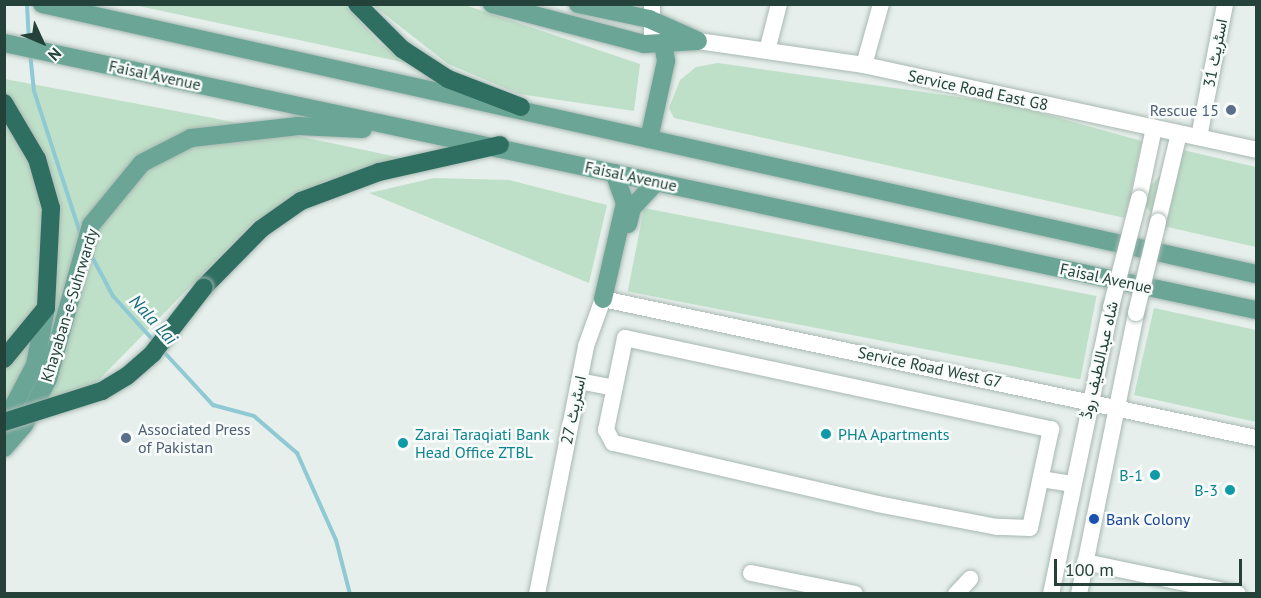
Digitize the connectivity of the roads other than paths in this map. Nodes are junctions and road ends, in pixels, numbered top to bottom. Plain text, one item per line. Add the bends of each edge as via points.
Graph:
1 (42, 4) edge
2 (357, 4) edge
3 (492, 4) edge
4 (663, 4) edge
5 (780, 4) edge
6 (880, 4) edge
7 (1225, 4) edge
8 (578, 5) edge
9 (653, 16) edge
10 (574, 27) junction
11 (698, 41) junction
12 (4, 43) edge
13 (658, 43) junction
14 (767, 51) junction
15 (864, 66) junction
16 (4, 103) edge
17 (521, 107) junction
18 (1154, 128) junction
19 (419, 132) junction
20 (1179, 133) junction
21 (1199, 137) junction
22 (649, 139) junction
23 (500, 145) junction
24 (1257, 150) edge
25 (614, 173) junction
26 (656, 182) junction
27 (1257, 274) edge
28 (603, 299) junction
29 (46, 308) junction
30 (1257, 310) edge
31 (4, 359) edge
32 (579, 381) junction
33 (614, 388) junction
34 (1088, 402) junction
35 (1115, 407) junction
36 (4, 423) edge
37 (1257, 438) edge
38 (4, 448) edge
39 (1041, 479) junction
40 (1072, 484) junction
41 (1085, 562) junction
42 (752, 573) dead end
43 (970, 579) dead end
44 (1220, 592) edge
45 (537, 594) edge
46 (855, 594) edge
47 (956, 594) edge
48 (1051, 594) edge
49 (1079, 594) edge
50 (1238, 594) edge

1 - 17 main road
2 - 17 highway via 402,49 448,79
3 - 10 main road
4 - 9 street
5 - 14 street
6 - 15 street
7 - 21 street, اسٹریٹ 31
8 - 9 main road
8 - 10 main road
9 - 11 main road
9 - 13 street
10 - 13 main road
11 - 13 main road
11 - 14 street, Service Road East G8
12 - 19 main road, Faisal Avenue
13 - 22 main road via 666,61
14 - 15 street, Service Road East G8
15 - 18 street, Service Road East G8
16 - 29 highway via 37,159 51,208
17 - 22 main road
18 - 20 street, Service Road East G8
18 - 34 street, شاہ عبداللطیف روڈ, bridge
19 - 23 main road, Faisal Avenue
19 - 38 main road, Khayaban-e-Suhrwardy via 298,126 191,138 159,151 126,177 91,225 39,402
20 - 21 street, Service Road East G8
20 - 35 street, شاہ عبداللطیف روڈ, bridge
21 - 24 street, Service Road East G8
22 - 27 main road
23 - 25 main road, Faisal Avenue
23 - 36 highway, bridge via 379,172 301,201 261,229 204,287 153,353 127,376 102,391
25 - 26 main road, Faisal Avenue
25 - 28 main road via 625,203
26 - 28 main road via 632,208
26 - 30 main road, Faisal Avenue
28 - 32 street, اسٹریٹ 27
28 - 34 street, Service Road West G7
29 - 31 highway
29 - 36 main road, Khayaban-e-Suhrwardy via 35,365
32 - 33 street
32 - 45 street, اسٹریٹ 27
33 - 39 street via 606,430 613,443 866,501 1026,532
33 - 39 street via 625,338 1039,426 1051,429
34 - 35 street, Service Road West G7
34 - 40 street, شاہ عبداللطیف روڈ
35 - 37 street, Service Road West G7
35 - 41 street, شاہ عبداللطیف روڈ
39 - 40 street
40 - 48 street, شاہ عبداللطیف روڈ
41 - 44 street
41 - 49 street, شاہ عبداللطیف روڈ
42 - 46 street
43 - 47 street
44 - 50 street

